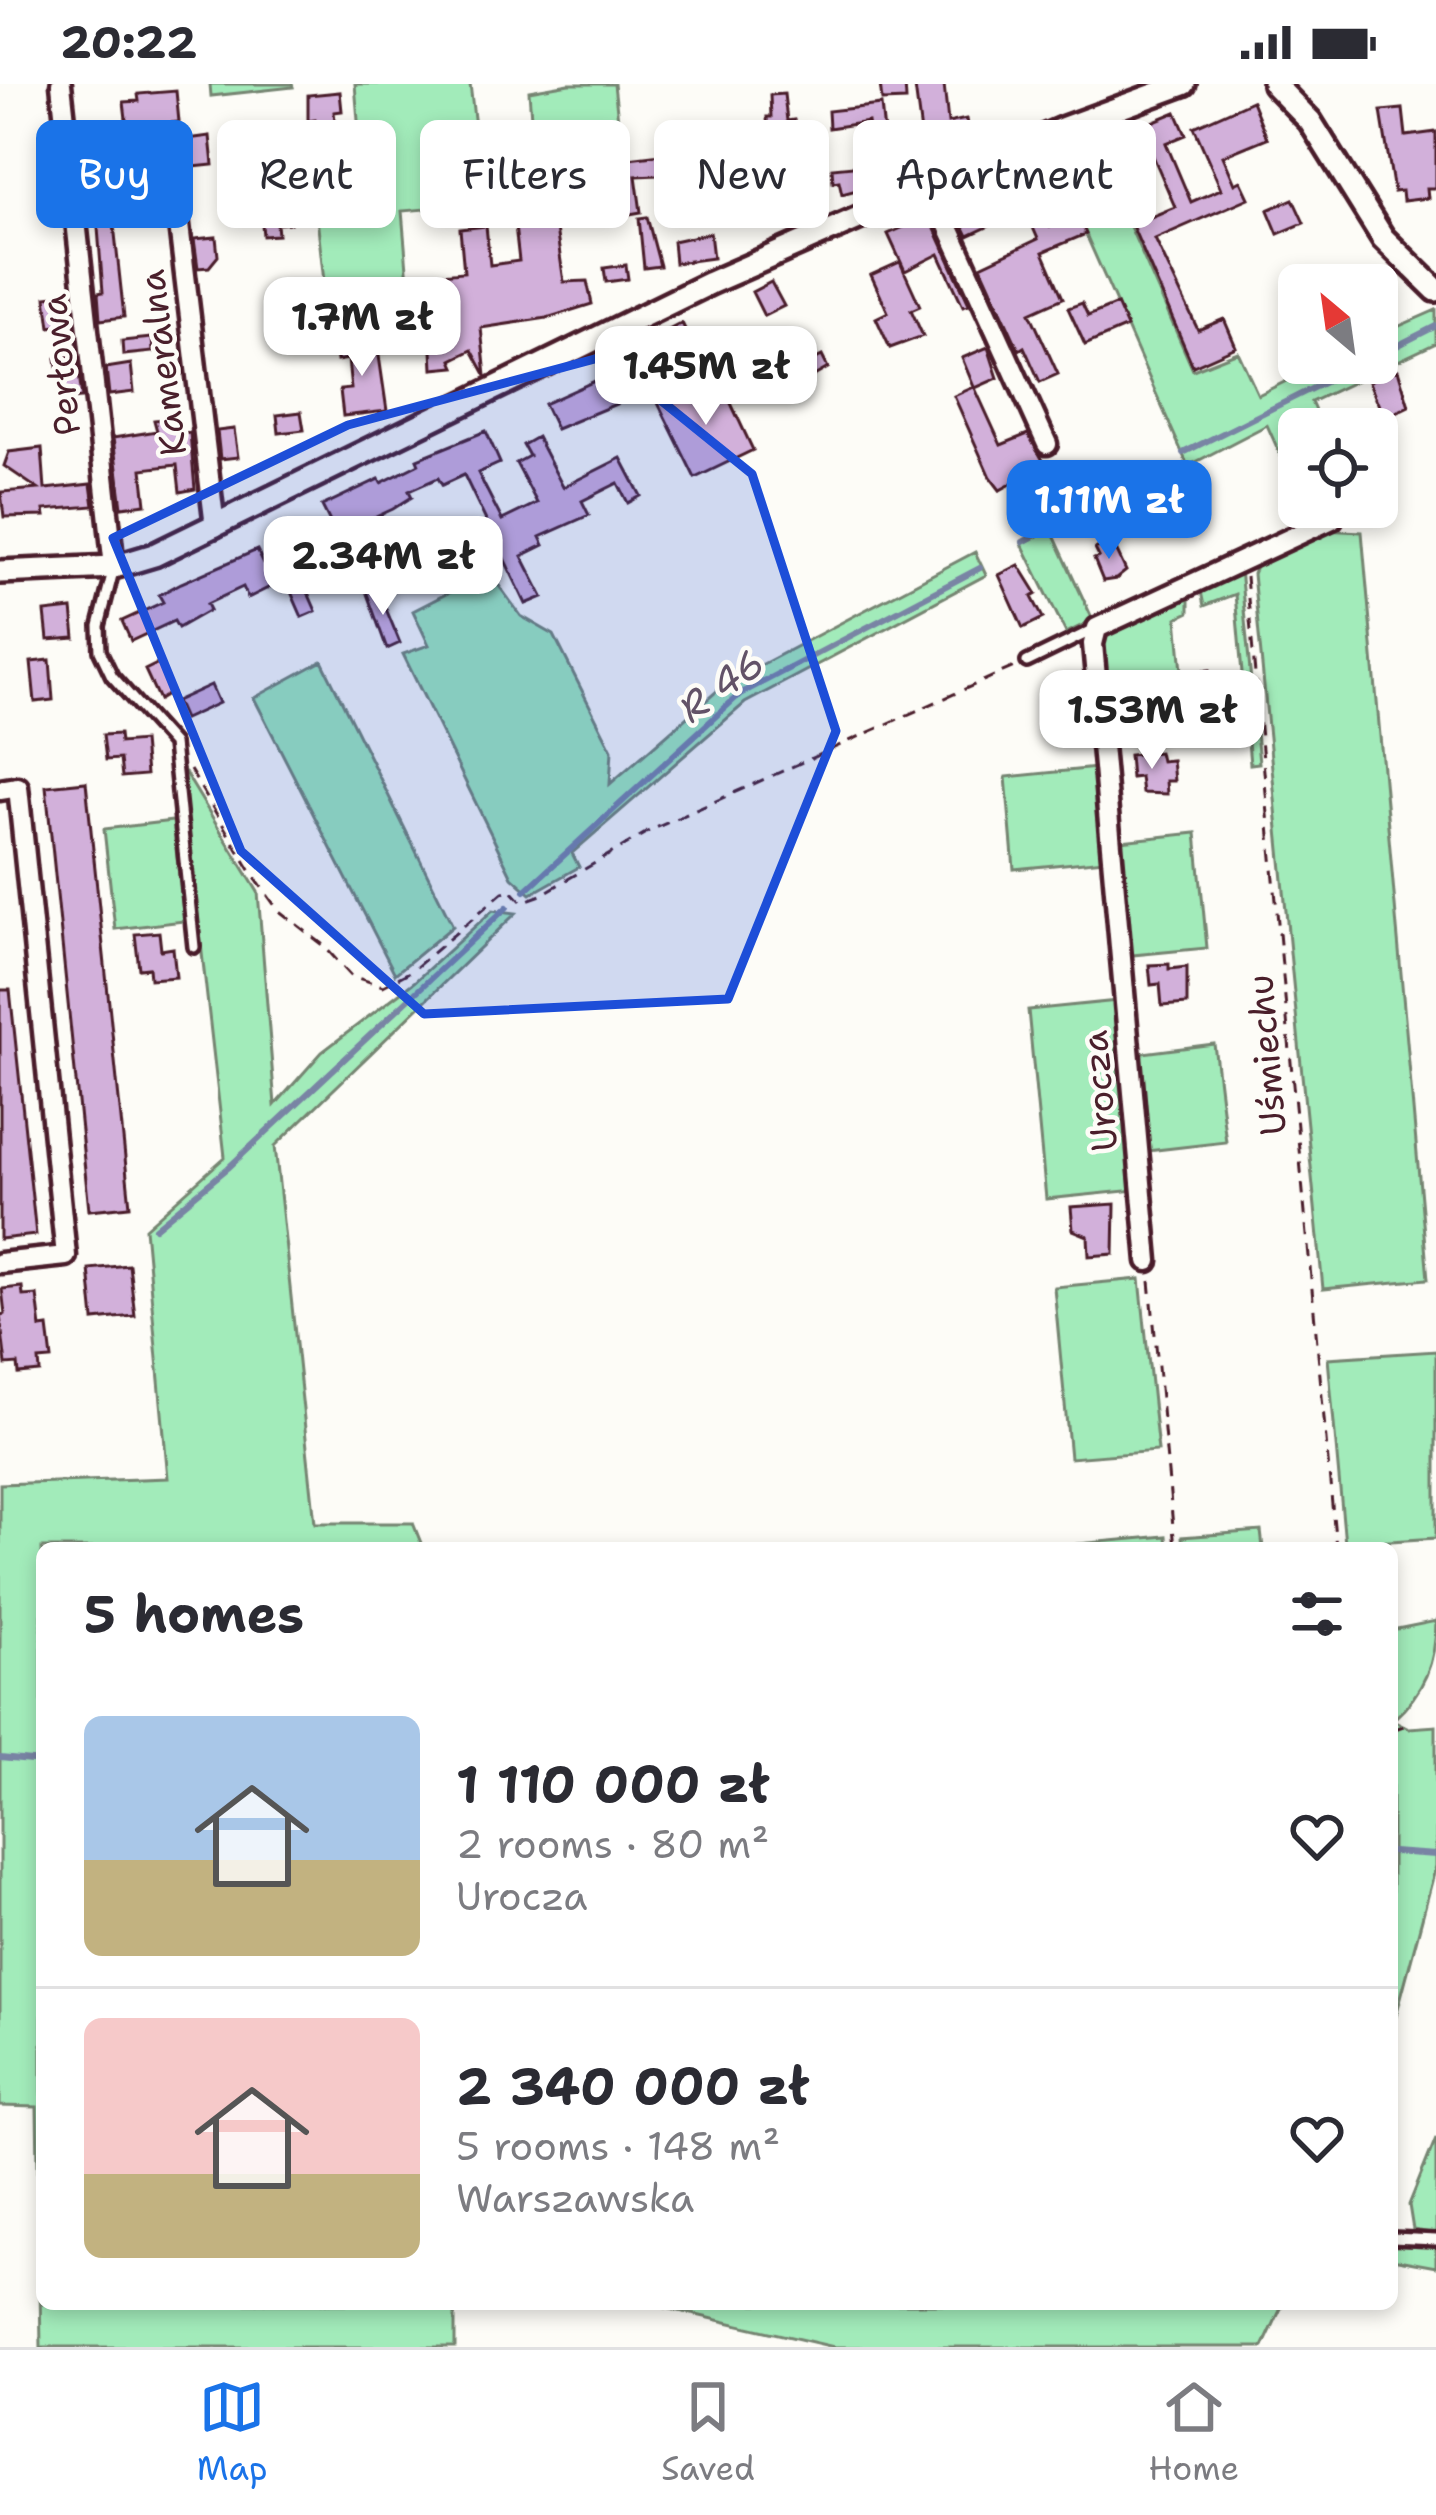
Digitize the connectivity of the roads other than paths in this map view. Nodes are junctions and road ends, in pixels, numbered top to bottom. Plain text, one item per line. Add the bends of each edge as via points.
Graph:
1 (61, 84) edge
2 (1184, 84) edge
3 (1275, 84) edge
4 (1085, 120) edge
5 (853, 220) edge
6 (179, 228) edge
7 (949, 228) edge
8 (1436, 290) edge
9 (1047, 444) dead end
10 (215, 527) junction
11 (1311, 528) edge
12 (114, 567) junction
13 (0, 572) edge
14 (1097, 628) junction
15 (1027, 662) road end
16 (0, 790) edge
17 (194, 947) dead end
18 (1148, 1261) road end
19 (0, 1263) edge
20 (1398, 2238) edge
21 (1436, 2240) edge

1 - 12 street, Perłowa
2 - 4 street
3 - 8 street via 1310,121 1383,238
5 - 10 street
6 - 10 street, Kameralna
7 - 9 street
10 - 12 street
11 - 14 street
12 - 13 street
12 - 17 lane via 100,651 173,744
14 - 15 lane
14 - 18 street, Urocza via 1097,716
16 - 19 street via 18,788 66,1256
20 - 21 lane

